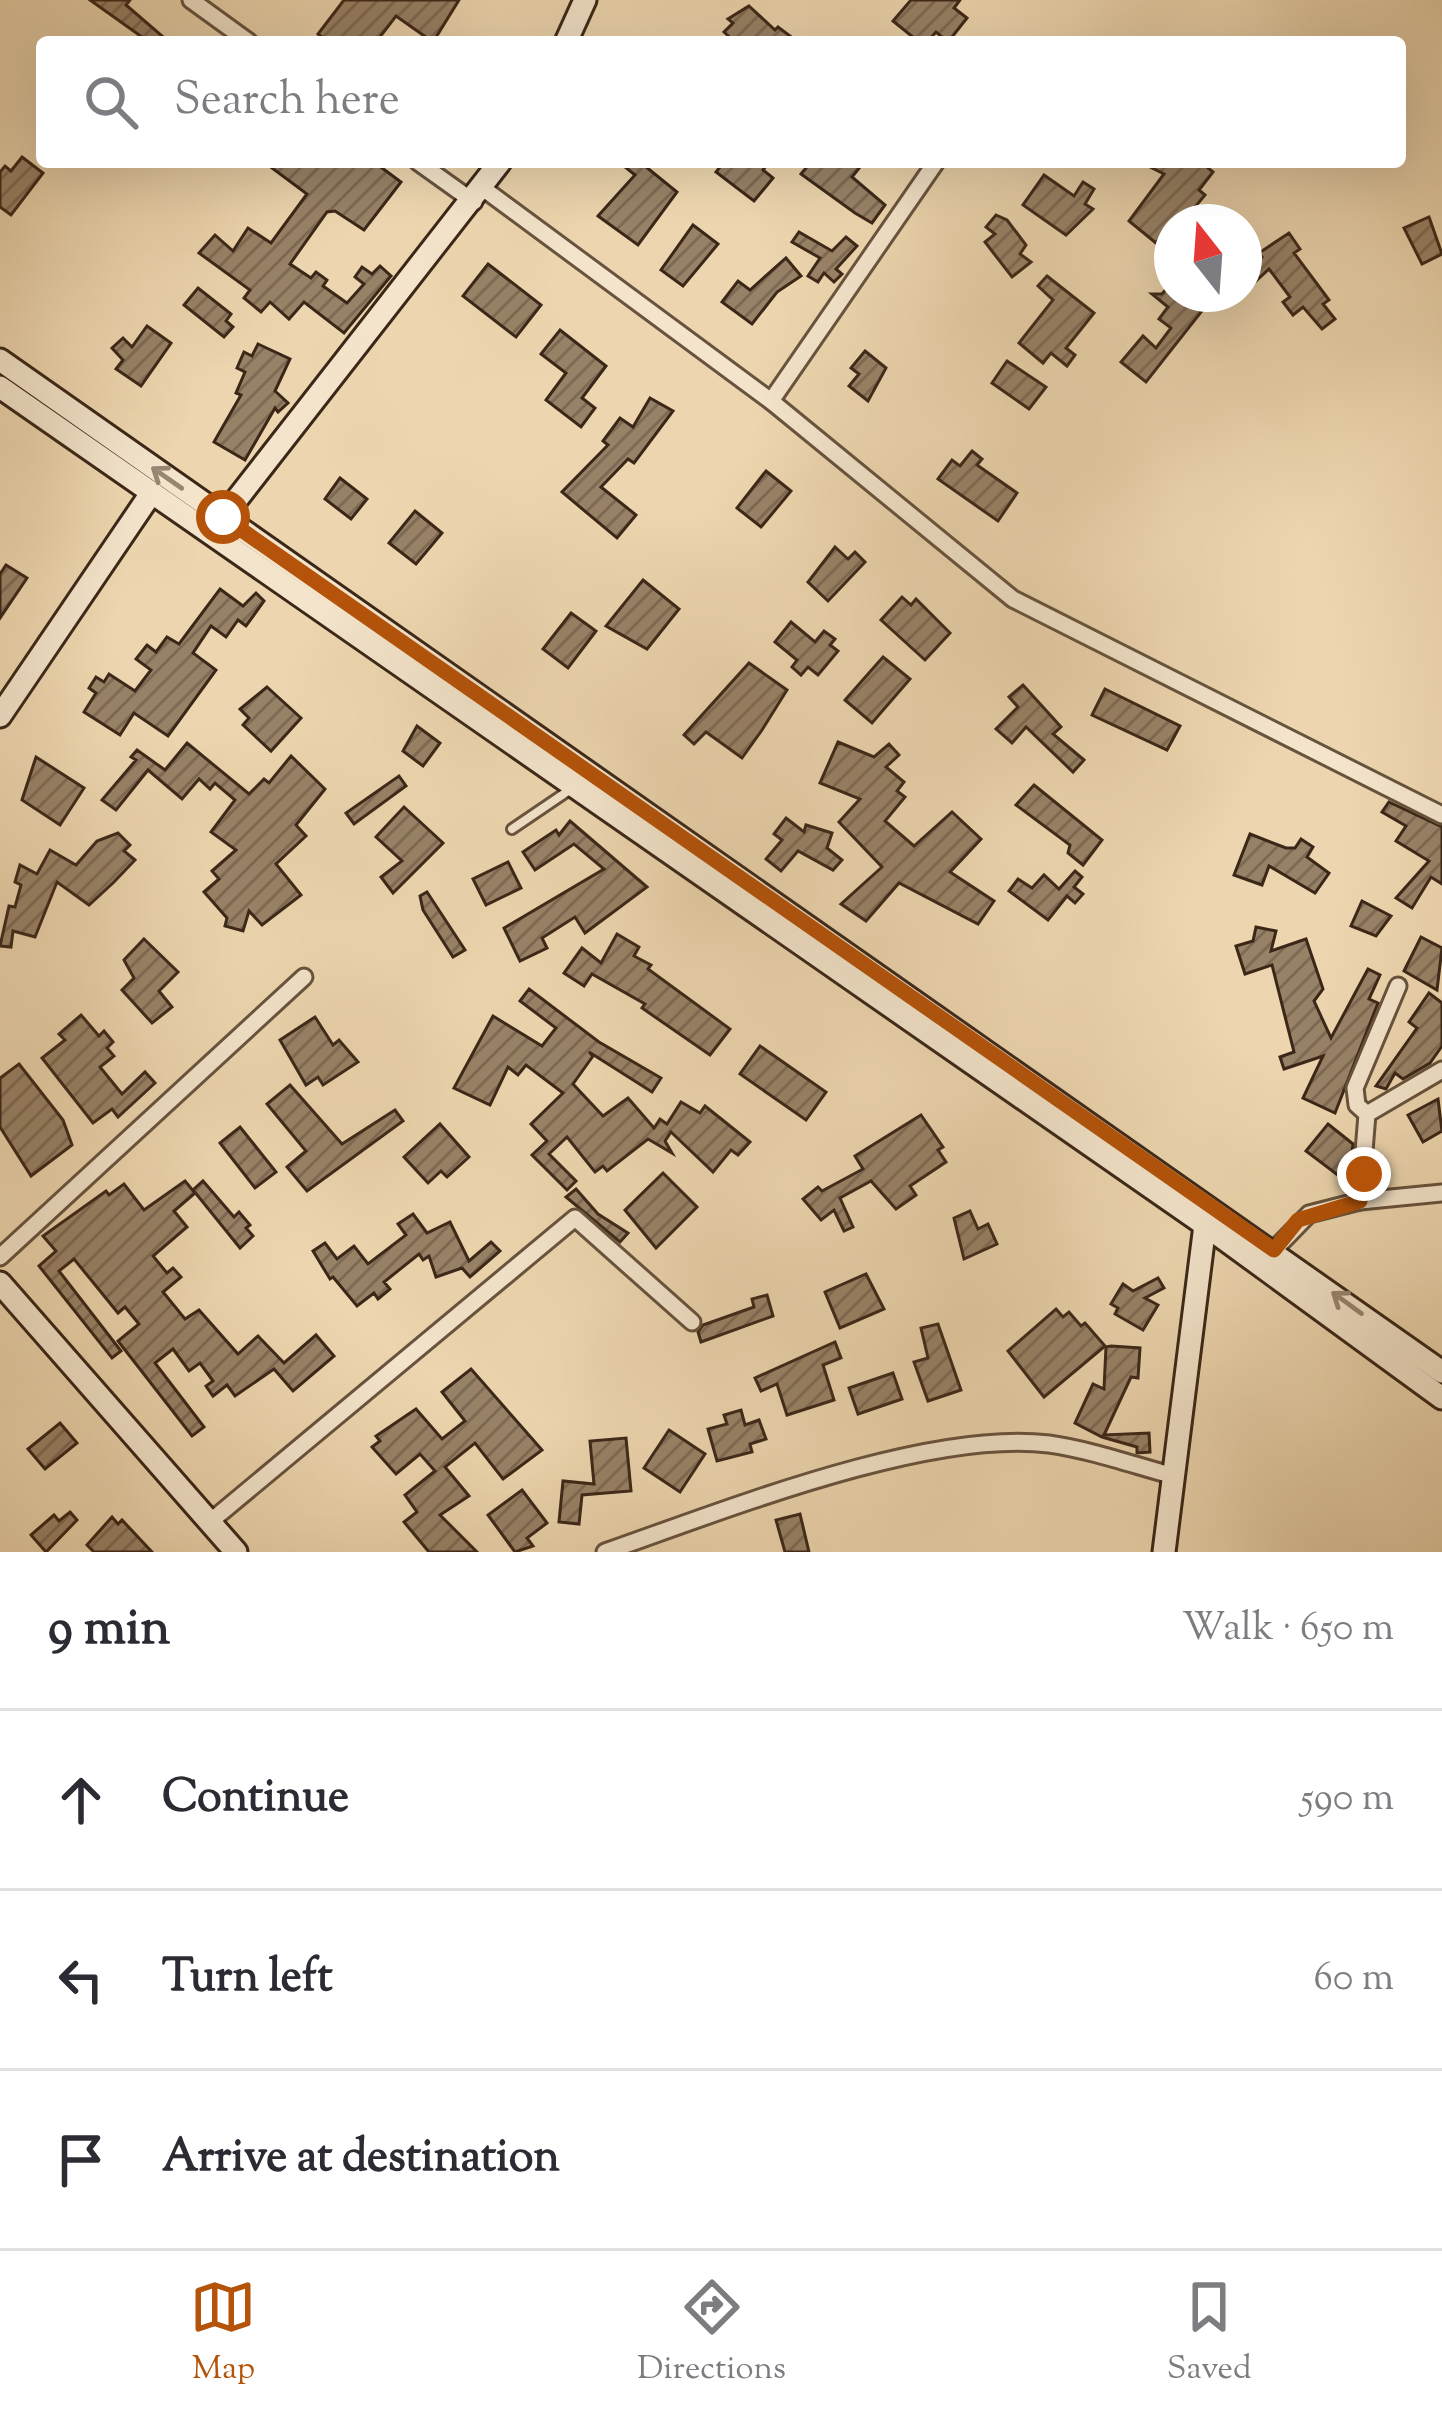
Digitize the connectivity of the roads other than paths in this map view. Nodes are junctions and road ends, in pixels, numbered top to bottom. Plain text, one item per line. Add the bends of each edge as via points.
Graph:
1 (191, 0) edge
2 (585, 0) edge
3 (242, 36) edge
4 (569, 36) edge
5 (429, 168) edge
6 (496, 168) edge
7 (932, 168) edge
8 (478, 195) junction
9 (0, 361) edge
10 (0, 387) edge
11 (771, 401) junction
12 (152, 492) junction
13 (223, 517) junction
14 (403, 654) junction
15 (0, 716) edge
16 (572, 788) junction
17 (1442, 815) edge
18 (512, 830) dead end
19 (304, 977) dead end
20 (1398, 986) dead end
21 (1442, 1070) edge
22 (1367, 1114) junction
23 (1442, 1193) edge
24 (1360, 1201) junction
25 (1210, 1217) junction
26 (1274, 1250) junction
27 (0, 1257) edge
28 (0, 1282) edge
29 (692, 1322) dead end
30 (1442, 1372) edge
31 (1442, 1398) edge
32 (1174, 1476) junction
33 (211, 1521) junction
34 (236, 1552) edge
35 (605, 1552) edge
36 (1164, 1552) edge

1 - 3 street
2 - 4 street
5 - 8 street
6 - 8 street
7 - 11 street
8 - 11 street
8 - 13 street
13 -> 9 street
10 - 12 street
11 - 17 street via 1013,599
12 - 14 street
12 - 15 street
13 - 14 street
14 - 16 street
14 - 25 street
16 - 18 lane
16 - 25 street
19 - 27 street
20 - 22 street via 1355,1088
21 - 22 street
22 - 24 street
23 - 24 street
24 - 26 street via 1298,1220
25 - 26 street
25 - 31 street
25 - 32 street
30 -> 26 street
28 - 33 street
29 - 33 street via 575,1218
32 - 35 street via 1047,1444 974,1447 770,1495
32 - 36 street
33 - 34 street

